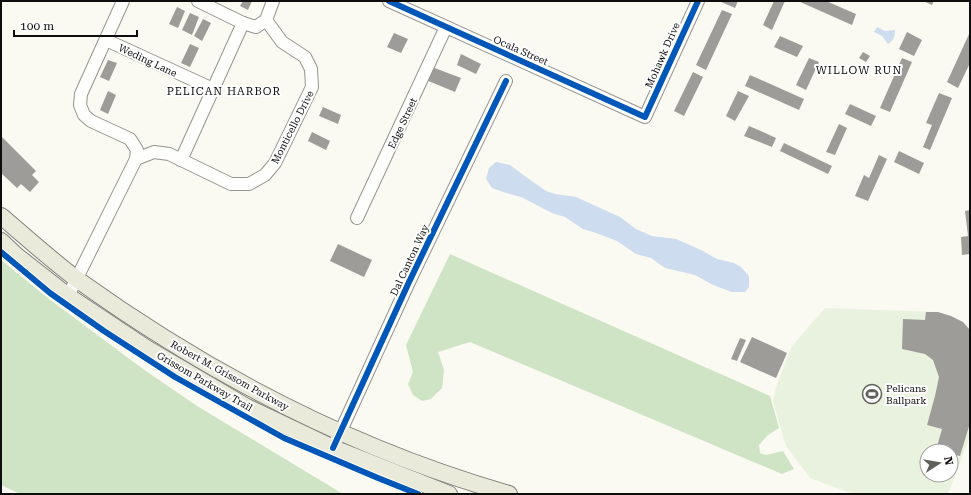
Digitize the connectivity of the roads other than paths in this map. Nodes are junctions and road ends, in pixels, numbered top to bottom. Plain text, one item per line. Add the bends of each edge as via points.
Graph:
1 (123, 1) edge
2 (198, 1) edge
3 (274, 1) edge
4 (389, 1) edge
5 (698, 1) edge
6 (266, 20) junction
7 (243, 23) junction
8 (446, 27) junction
9 (106, 40) junction
10 (506, 81) dead end
11 (213, 89) junction
12 (645, 117) joint
13 (136, 159) junction
14 (181, 160) junction
15 (1, 216) edge
16 (357, 218) dead end
17 (1, 241) edge
18 (77, 279) junction
19 (68, 296) junction
20 (340, 433) junction
21 (333, 448) junction
22 (449, 494) edge
23 (509, 494) edge

1 - 9 street
2 - 7 street
3 - 6 street
4 - 8 street, Ocala Street
5 - 12 street, Mohawk Drive
6 - 7 street via 256,27
6 - 14 street, Monticello Drive via 282,42 304,57 312,69 312,88 275,164 265,175 249,184 231,184
7 - 11 street
8 - 12 street, Ocala Street
8 - 16 street, Edge Street
9 - 11 street, Weding Lane
9 - 13 street via 81,94 80,105 84,115 91,121 130,139 137,150
10 - 20 street, Dal Canton Way
11 - 14 street
13 - 14 street, Monticello Drive via 154,152 169,154
13 - 18 street
15 - 18 main road, Robert M. Grissom Parkway
17 - 19 main road, Robert M. Grissom Parkway
18 - 19 street
18 - 20 main road, Robert M. Grissom Parkway via 144,325 232,378
19 - 21 main road, Robert M. Grissom Parkway via 146,348 245,406
20 - 21 street, Dal Canton Way
20 - 23 main road, Robert M. Grissom Parkway via 434,470
21 - 22 main road, Robert M. Grissom Parkway

